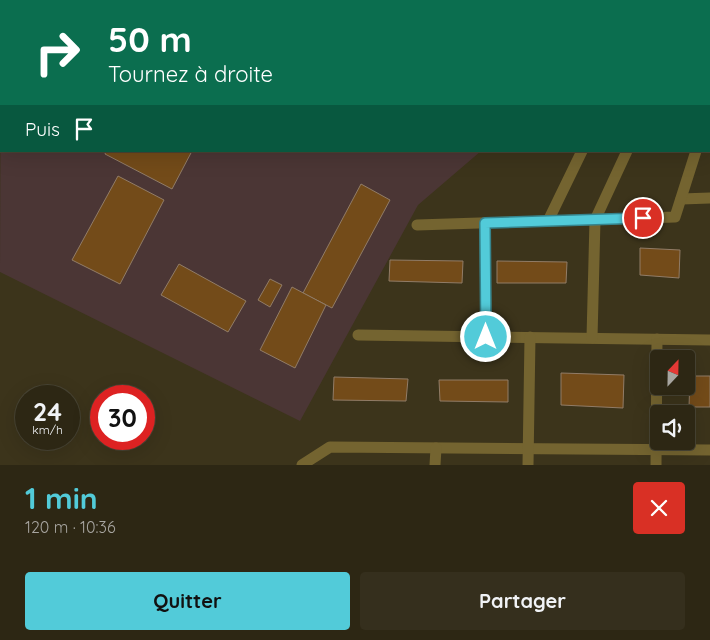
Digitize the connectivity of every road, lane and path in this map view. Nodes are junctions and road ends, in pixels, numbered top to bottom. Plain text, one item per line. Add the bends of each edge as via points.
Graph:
1 (710, 28) edge
2 (710, 52) edge
3 (582, 152) edge
4 (627, 152) edge
5 (696, 152) edge
6 (710, 198) edge
7 (681, 199) junction
8 (595, 220) junction
9 (548, 221) junction
10 (485, 223) junction
11 (418, 225) dead end
12 (358, 335) dead end
13 (486, 337) junction
14 (530, 337) junction
15 (592, 338) junction
16 (657, 339) junction
17 (710, 340) edge
18 (656, 405) edge
19 (436, 448) junction
20 (528, 448) junction
21 (650, 450) edge
22 (656, 450) edge
23 (695, 450) edge
24 (710, 450) edge
25 (302, 465) edge
26 (435, 465) edge
27 (528, 465) edge
28 (656, 465) edge

1 - 2 street
3 - 9 street
4 - 8 street
5 - 7 street
6 - 7 street
7 - 8 street via 675,217
8 - 9 street
8 - 15 street
9 - 10 street
10 - 11 street
10 - 13 street
12 - 13 street
13 - 14 street
14 - 15 street
14 - 20 street
15 - 16 street
16 - 17 street
16 - 18 street
19 - 20 street
19 - 25 street via 330,446
19 - 26 street
20 - 21 street
20 - 27 street
22 - 28 street
23 - 24 street

